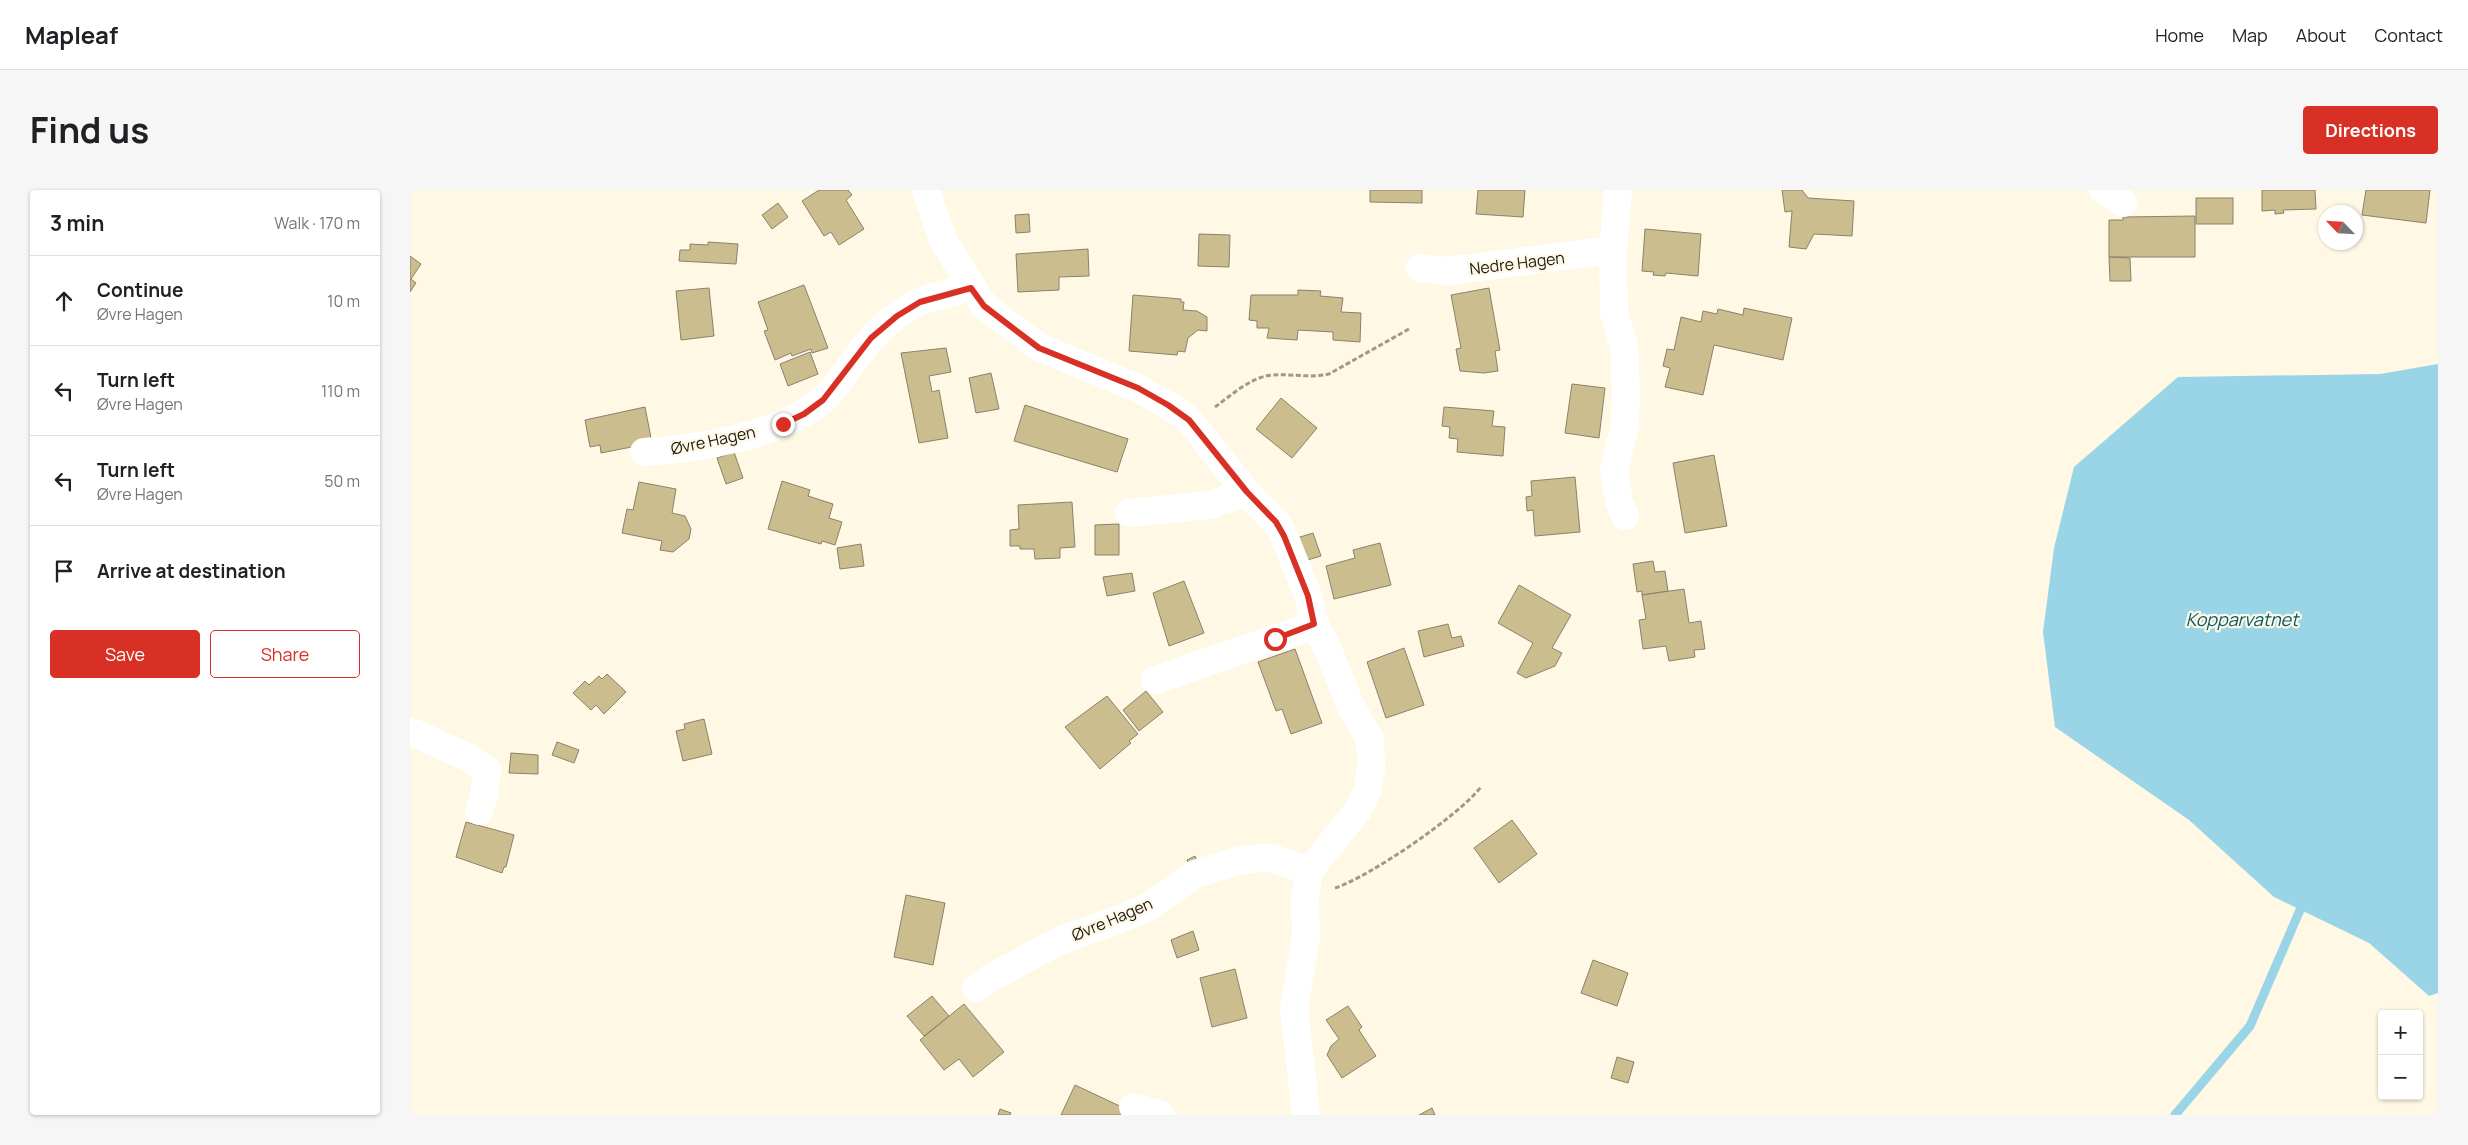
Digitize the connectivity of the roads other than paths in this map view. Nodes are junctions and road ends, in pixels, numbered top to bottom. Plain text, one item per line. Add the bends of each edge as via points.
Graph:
1 (926, 190) edge
2 (1618, 190) edge
3 (1613, 253) junction
4 (1420, 268) dead end
5 (971, 288) junction
6 (644, 452) dead end
7 (1247, 492) junction
8 (1129, 513) dead end
9 (1626, 516) dead end
10 (1314, 624) junction
11 (1156, 680) dead end
12 (410, 731) edge
13 (479, 811) dead end
14 (1309, 871) junction
15 (976, 988) dead end
16 (1133, 1107) dead end
17 (1161, 1115) edge
18 (1306, 1115) edge

1 - 5 lane via 943,240
2 - 3 lane
3 - 4 lane, Nedre Hagen via 1597,252 1448,271
3 - 9 lane via 1614,313 1624,346 1626,392 1625,424 1614,471 1619,502
5 - 6 lane, Øvre Hagen via 920,302 897,316 871,338 823,400 804,414 783,424 706,444
5 - 7 lane via 984,306 1039,348 1138,388 1168,405 1192,423
7 - 8 lane via 1209,505
7 - 10 lane via 1276,522 1284,536 1308,596
10 - 11 lane
10 - 14 lane via 1327,647 1351,708 1370,738 1371,768 1368,789 1358,810
12 - 13 lane via 467,757 487,770
14 - 15 lane, Øvre Hagen via 1272,858 1258,858 1195,874 1150,906 1059,941
14 - 18 lane via 1305,897 1306,937 1294,1008
16 - 17 lane

